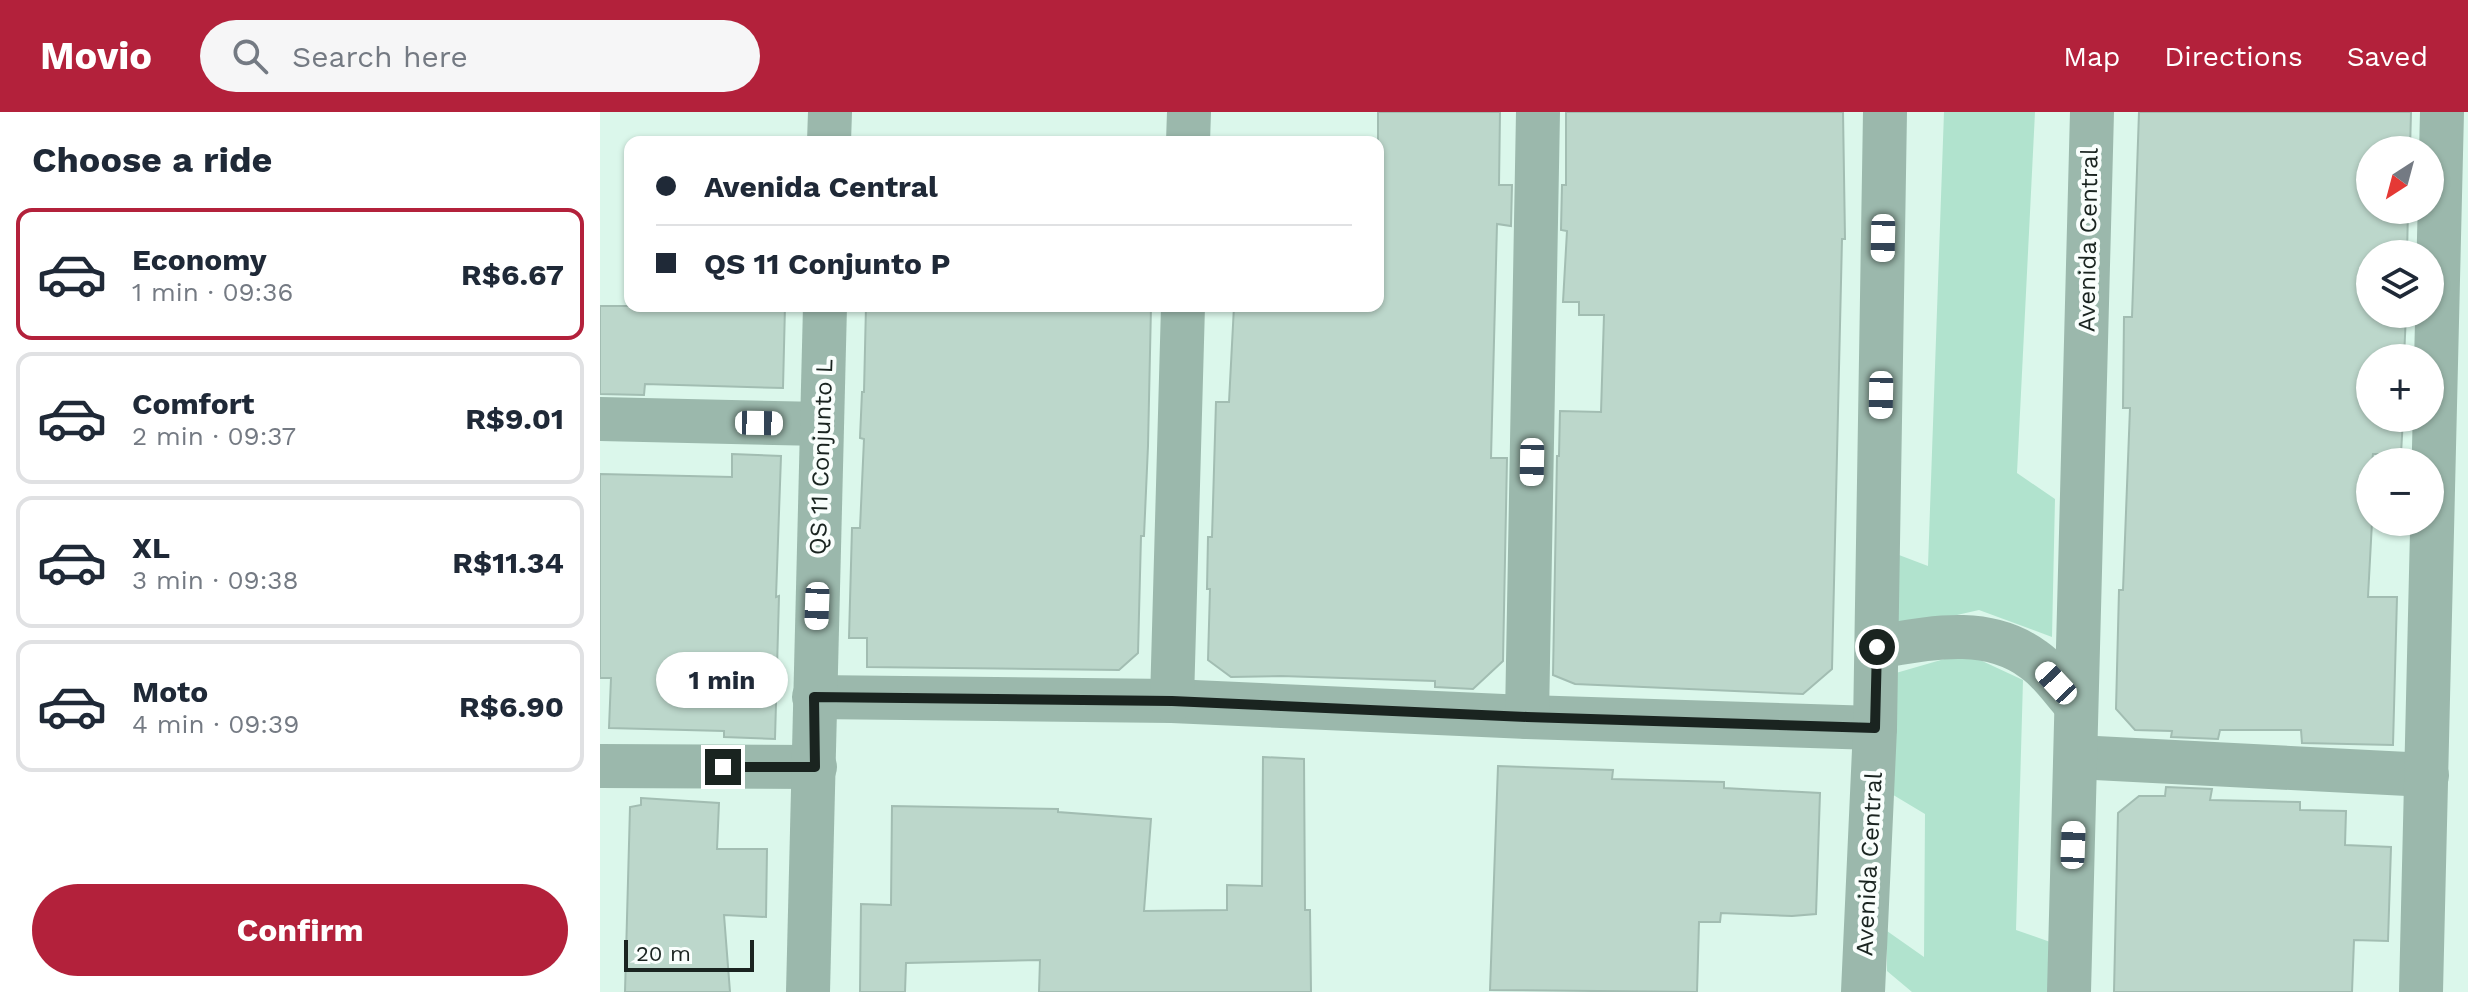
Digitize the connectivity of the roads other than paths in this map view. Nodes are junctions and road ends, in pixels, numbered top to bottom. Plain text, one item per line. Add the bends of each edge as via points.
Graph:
1 (830, 112) edge
2 (1189, 112) edge
3 (1538, 112) edge
4 (1885, 112) edge
5 (2092, 112) edge
6 (2442, 112) edge
7 (829, 136) edge
8 (1188, 136) edge
9 (825, 312) edge
10 (1183, 312) edge
11 (600, 419) edge
12 (822, 424) junction
13 (1877, 647) junction
14 (814, 697) junction
15 (1172, 701) junction
16 (2076, 705) junction
17 (1527, 717) junction
18 (1875, 728) junction
19 (2076, 757) junction
20 (600, 766) edge
21 (815, 767) junction
22 (2427, 775) junction
23 (808, 992) edge
24 (1863, 992) edge
25 (2069, 992) edge
26 (2421, 992) edge

1 - 7 street
2 - 8 street
3 - 17 street
4 - 13 street, Avenida Central
5 - 16 street, Avenida Central
6 - 22 street
9 - 12 street, QS 11 Conjunto L
10 - 15 street
11 - 12 street
12 - 14 street, QS 11 Conjunto L
13 - 16 street via 1959,636 2010,645 2036,661
13 - 18 street, Avenida Central
14 - 15 street
14 - 21 street, QS 11 Conjunto L
15 - 17 street
16 - 19 street, Avenida Central
17 - 18 street
18 - 24 street, Avenida Central
19 - 22 street
19 - 25 street, Avenida Central
20 - 21 street
21 - 23 street, QS 11 Conjunto L
22 - 26 street

